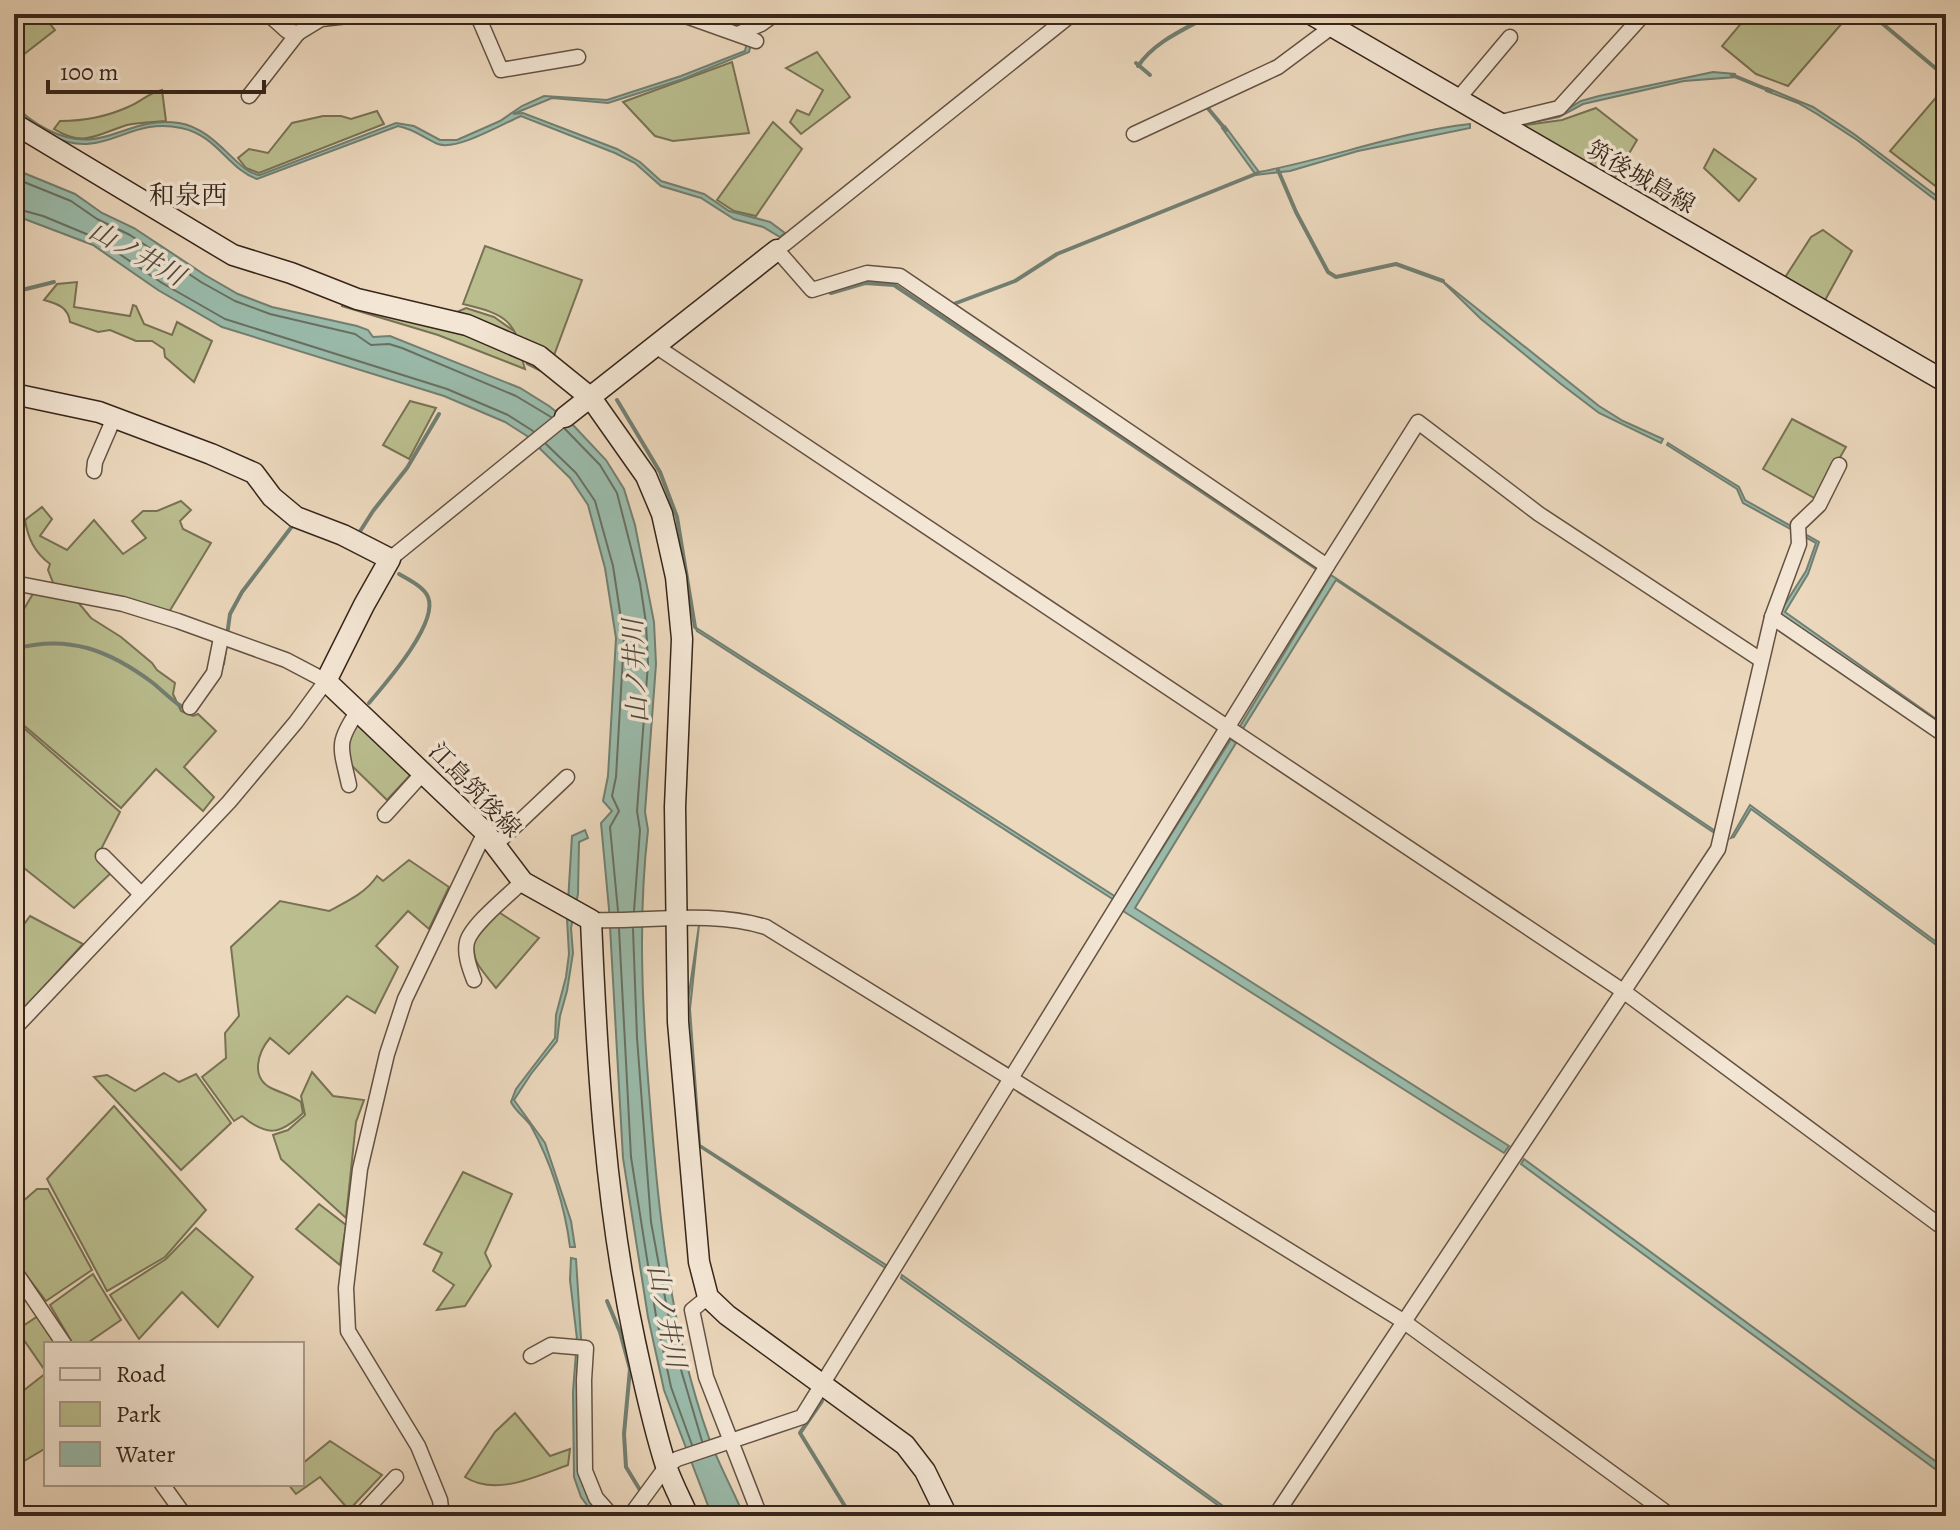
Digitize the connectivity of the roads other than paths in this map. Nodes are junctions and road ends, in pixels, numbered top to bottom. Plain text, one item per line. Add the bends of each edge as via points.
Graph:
1 (268, 14) edge
2 (365, 14) edge
3 (477, 14) edge
4 (680, 14) edge
5 (775, 14) edge
6 (1072, 14) edge
7 (1311, 14) edge
8 (1644, 14) edge
9 (1333, 26) junction
10 (298, 33) junction
11 (738, 34) junction
12 (1510, 37) dead end
13 (756, 41) dead end
14 (578, 57) dead end
15 (249, 96) dead end
16 (1457, 100) junction
17 (1497, 123) junction
18 (15, 127) edge
19 (1134, 134) dead end
20 (777, 250) junction
21 (657, 347) junction
22 (1946, 382) edge
23 (14, 394) edge
24 (591, 398) junction
25 (565, 417) joint
26 (114, 418) junction
27 (1839, 465) dead end
28 (94, 471) dead end
29 (390, 559) junction
30 (1327, 566) junction
31 (14, 583) edge
32 (1772, 617) junction
33 (221, 638) junction
34 (1761, 660) junction
35 (326, 681) junction
36 (190, 707) dead end
37 (358, 711) junction
38 (1228, 728) junction
39 (1946, 736) edge
40 (423, 773) junction
41 (567, 777) dead end
42 (349, 785) dead end
43 (385, 815) dead end
44 (490, 839) junction
45 (103, 856) dead end
46 (523, 881) junction
47 (141, 894) junction
48 (677, 918) junction
49 (598, 920) junction
50 (474, 980) dead end
51 (1623, 991) junction
52 (14, 1029) edge
53 (1012, 1078) junction
54 (1946, 1230) edge
55 (14, 1270) edge
56 (708, 1297) junction
57 (1403, 1321) junction
58 (63, 1342) edge
59 (531, 1356) dead end
60 (824, 1384) junction
61 (725, 1443) junction
62 (672, 1463) junction
63 (396, 1477) dead end
64 (163, 1486) edge
65 (185, 1516) edge
66 (360, 1516) edge
67 (442, 1516) edge
68 (612, 1516) edge
69 (630, 1516) edge
70 (688, 1516) edge
71 (760, 1516) edge
72 (947, 1516) edge
73 (1275, 1516) edge
74 (1671, 1516) edge

1 - 10 street via 287,31
2 - 10 street via 321,19
3 - 14 street via 501,70
4 - 11 street
5 - 11 street
6 - 20 street
7 - 9 main road, 筑後城島線
8 - 17 street via 1559,108
9 - 16 main road, 筑後城島線
9 - 19 street via 1278,67
10 - 15 street
11 - 13 street
12 - 16 street
16 - 17 main road, 筑後城島線
17 - 22 main road, 筑後城島線
18 - 24 main road via 233,255 357,299 467,325 539,356
20 - 21 main road
20 - 30 street via 812,290 867,273 900,276
21 - 24 main road
21 - 38 street
23 - 26 main road
24 - 25 main road
24 - 48 main road via 646,476 662,514 676,577 682,639
25 - 29 street
26 - 28 street
26 - 29 main road via 254,473 296,517
27 - 32 street via 1819,505 1798,525 1799,544
29 - 35 main road
30 - 34 street via 1418,422 1539,514
30 - 38 street
31 - 33 street via 123,604
32 - 34 street
32 - 39 street
33 - 35 street via 286,660
33 - 36 street via 214,673
34 - 51 street via 1718,849
35 - 37 main road, 江島筑後線
35 - 47 street via 229,802
37 - 40 main road, 江島筑後線
37 - 42 street via 340,744
38 - 51 street
38 - 53 street
40 - 43 street
40 - 44 main road, 江島筑後線
41 - 44 street
44 - 46 main road, 江島筑後線
44 - 67 street via 405,999 387,1054 360,1169 346,1288 348,1331 418,1446
45 - 47 street
46 - 49 main road, 江島筑後線
46 - 50 street via 467,940
47 - 52 street
48 - 49 street
48 - 53 street via 742,920 766,927
48 - 56 main road via 688,1161
49 - 62 main road via 596,1045 611,1205 648,1398
51 - 54 street
51 - 57 street
53 - 57 street
53 - 60 street
55 - 58 street
56 - 60 main road
56 - 61 street via 692,1310
57 - 73 street
57 - 74 street
59 - 68 street via 551,1345 586,1348 585,1471 596,1498
60 - 61 street via 802,1417
60 - 72 main road via 905,1445
61 - 62 street
61 - 71 street
62 - 69 street
62 - 70 main road
63 - 66 street
64 - 65 street

